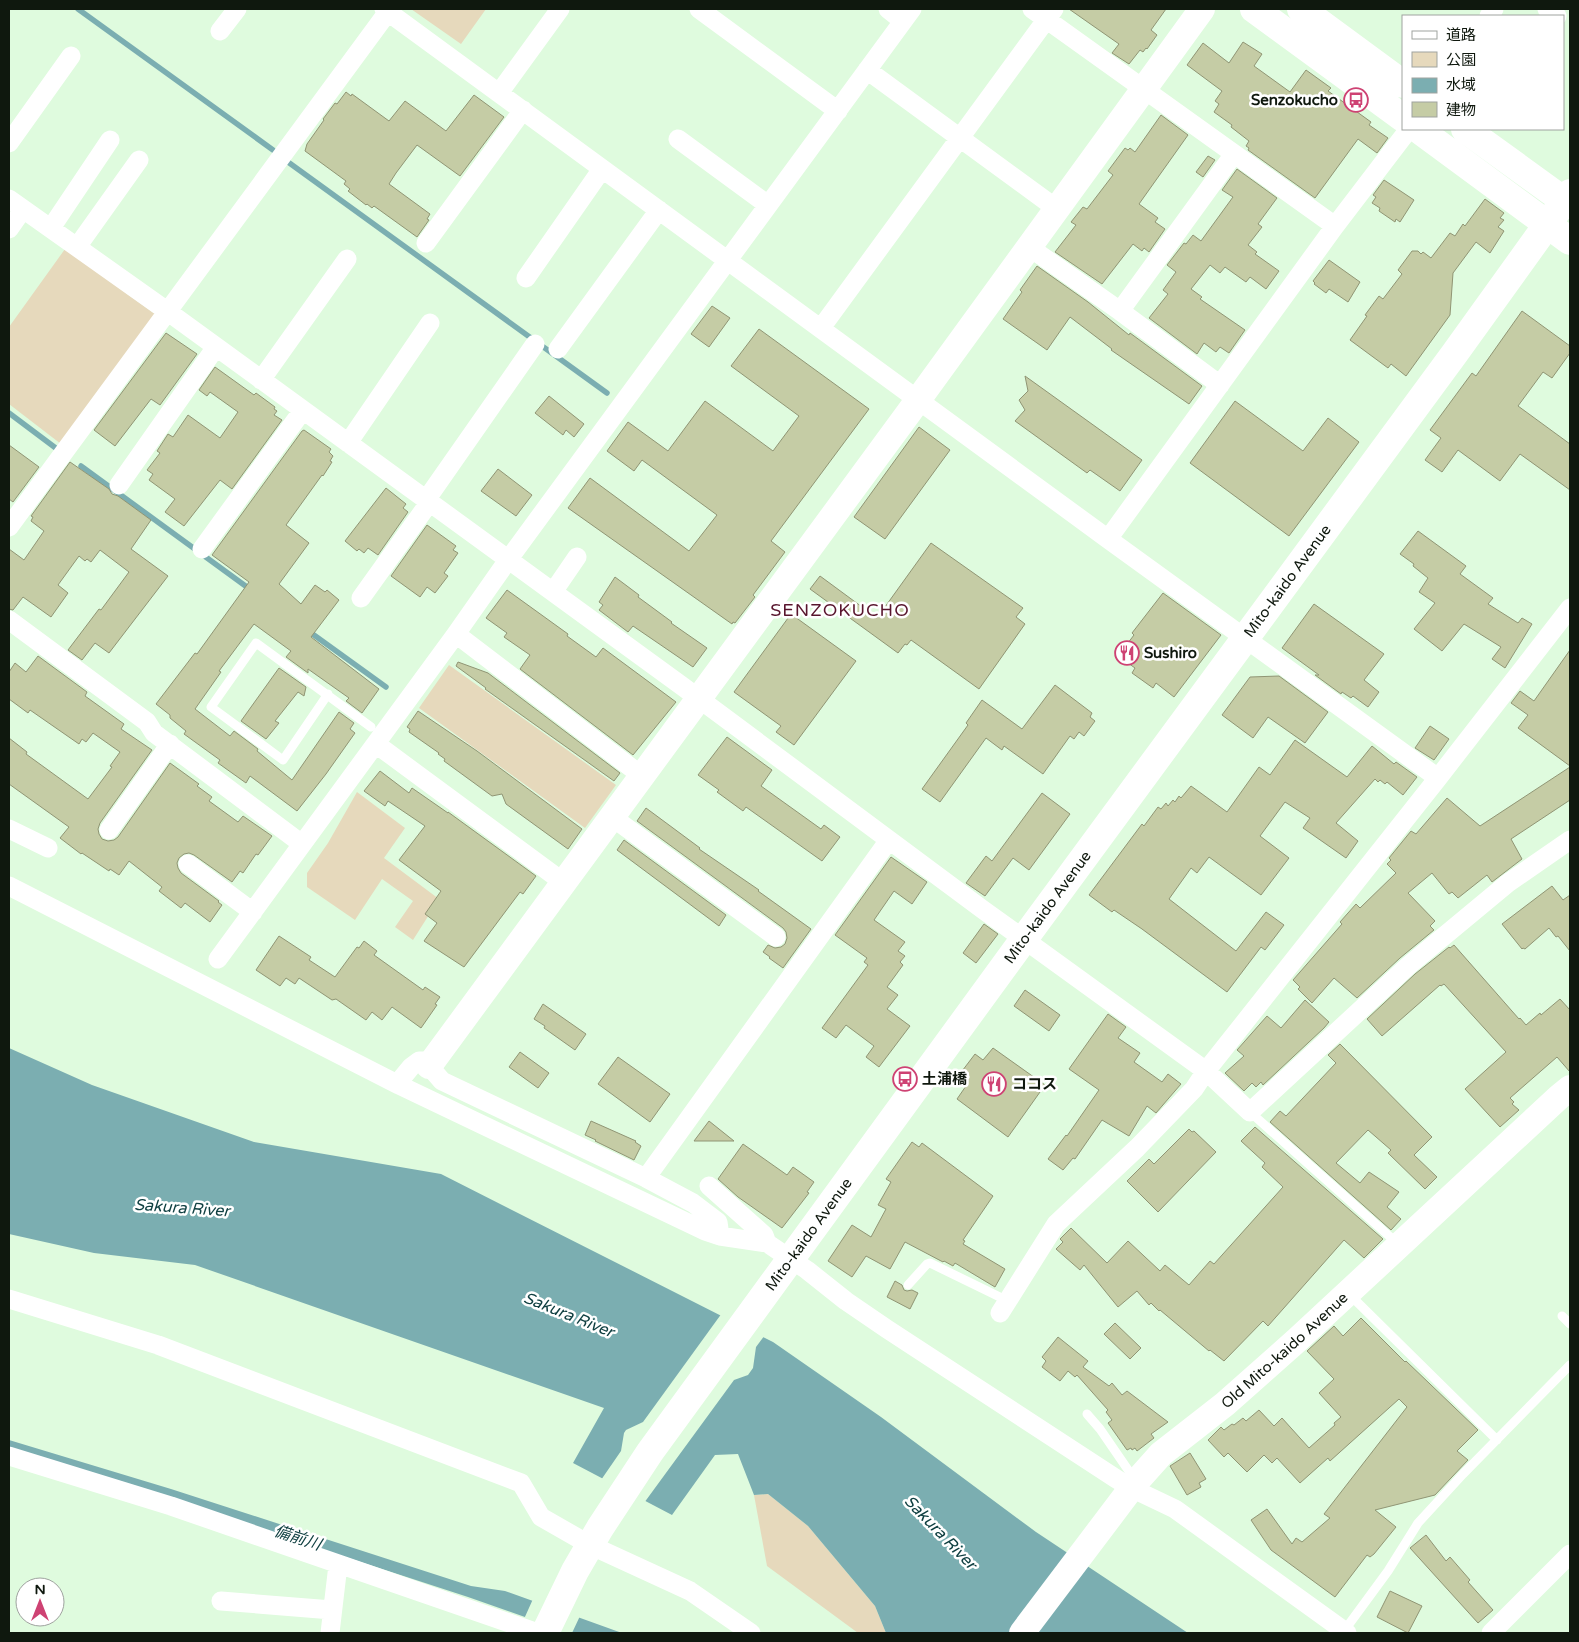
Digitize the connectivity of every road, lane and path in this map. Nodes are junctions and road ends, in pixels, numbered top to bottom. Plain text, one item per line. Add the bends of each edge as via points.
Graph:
1 (237, 9) edge
2 (560, 9) edge
3 (700, 9) edge
4 (888, 9) edge
5 (1202, 9) edge
6 (1254, 9) edge
7 (1279, 9) edge
8 (1301, 9) edge
9 (387, 10) edge
10 (1044, 12) edge
11 (908, 15) edge
12 (220, 31) dead end
13 (71, 56) dead end
14 (867, 70) junction
15 (1402, 83) edge
16 (1144, 89) junction
17 (499, 93) junction
18 (1402, 98) edge
19 (523, 110) junction
20 (838, 111) junction
21 (1402, 117) edge
22 (1408, 130) edge
23 (1420, 130) edge
24 (1445, 130) edge
25 (1466, 130) edge
26 (960, 138) junction
27 (678, 139) dead end
28 (110, 140) dead end
29 (9, 143) edge
30 (1234, 154) junction
31 (139, 160) dead end
32 (602, 169) junction
33 (16, 204) edge
34 (768, 205) junction
35 (1057, 209) junction
36 (1565, 209) edge
37 (659, 210) junction
38 (1335, 226) junction
39 (50, 228) junction
40 (9, 229) edge
41 (1570, 241) edge
42 (426, 243) dead end
43 (77, 247) junction
44 (1029, 247) junction
45 (348, 259) dead end
46 (727, 260) junction
47 (526, 278) dead end
48 (166, 311) junction
49 (1120, 311) junction
50 (430, 323) dead end
51 (821, 328) junction
52 (535, 344) dead end
53 (216, 347) junction
54 (558, 349) dead end
55 (261, 380) junction
56 (1220, 385) junction
57 (919, 399) junction
58 (303, 410) junction
59 (348, 443) junction
60 (119, 485) dead end
61 (428, 501) junction
62 (9, 527) edge
63 (1108, 539) junction
64 (202, 549) dead end
65 (577, 557) dead end
66 (508, 560) junction
67 (553, 592) junction
68 (361, 598) dead end
69 (1570, 608) edge
70 (9, 620) edge
71 (456, 634) junction
72 (1245, 637) junction
73 (328, 694) junction
74 (699, 699) junction
75 (373, 736) junction
76 (170, 744) junction
77 (642, 776) junction
78 (1438, 778) junction
79 (612, 817) junction
80 (9, 829) edge
81 (109, 830) dead end
82 (889, 840) junction
83 (1570, 840) edge
84 (302, 844) junction
85 (48, 848) dead end
86 (188, 864) dead end
87 (563, 882) junction
88 (9, 886) edge
89 (253, 912) junction
90 (776, 937) dead end
91 (1024, 939) junction
92 (218, 960) dead end
93 (431, 1064) junction
94 (1206, 1071) junction
95 (397, 1084) junction
96 (1570, 1088) edge
97 (1250, 1112) junction
98 (646, 1178) junction
99 (709, 1186) dead end
100 (720, 1236) junction
101 (767, 1243) junction
102 (1400, 1245) junction
103 (785, 1267) junction
104 (908, 1286) dead end
105 (1348, 1293) junction
106 (9, 1299) edge
107 (1004, 1307) joint
108 (1562, 1316) dead end
109 (1570, 1324) edge
110 (1570, 1365) edge
111 (1087, 1414) dead end
112 (1497, 1440) junction
113 (9, 1456) edge
114 (1130, 1490) junction
115 (595, 1536) junction
116 (1570, 1554) edge
117 (338, 1564) junction
118 (221, 1601) dead end
119 (332, 1610) junction
120 (544, 1632) edge
121 (1346, 1632) edge
122 (330, 1633) edge
123 (751, 1633) edge
124 (1022, 1633) edge
125 (1491, 1633) edge

1 - 12 street
2 - 17 street
3 - 20 street
4 - 11 street
5 - 16 street
6 - 21 main road
7 - 18 main road
8 - 15 main road
9 - 17 street
9 - 48 street
10 - 16 street
10 - 26 street
11 - 14 street
13 - 29 street
14 - 20 street
14 - 26 street
16 - 30 street
16 - 35 street
17 - 19 street
19 - 32 street
19 - 42 street
20 - 34 street
22 - 38 street
23 - 36 main road
24 - 36 main road
25 - 36 main road
26 - 35 street
26 - 51 street
27 - 34 street
28 - 39 street
30 - 38 street
30 - 49 street
31 - 43 street
32 - 37 street
32 - 47 street
33 - 39 street
33 - 40 street
34 - 46 street
35 - 44 street
36 - 41 main road
36 - 72 main road, Mito-kaido Avenue
37 - 46 street
37 - 54 street
38 - 56 street
39 - 43 street
43 - 48 street
44 - 49 street
44 - 57 street
45 - 55 street
46 - 51 street
46 - 66 street
48 - 53 street
48 - 62 street
49 - 56 street
50 - 59 street
51 - 57 street
52 - 61 street
53 - 55 street
53 - 60 street
55 - 58 street
56 - 63 street
57 - 63 street
57 - 74 street
58 - 59 street
58 - 64 street
59 - 61 street
61 - 66 street
61 - 68 street
63 - 72 street
65 - 67 street
66 - 67 street
66 - 71 street
67 - 74 street
69 - 78 street
70 - 76 street via 148,722 154,733
71 - 75 street
71 - 77 street
72 - 78 street
72 - 91 main road, Mito-kaido Avenue
73 - 73 lane via 256,642 211,707 283,760
73 - 75 lane
74 - 77 street
74 - 82 street
75 - 84 street
75 - 87 street
76 - 81 street
76 - 84 street
77 - 79 street
78 - 94 street
79 - 87 street
79 - 90 street
80 - 85 street
82 - 91 street
82 - 98 street
83 - 97 street via 1508,883 1408,966
84 - 89 street
86 - 89 street
87 - 93 street
88 - 95 street
89 - 92 street
91 - 94 street
91 - 103 main road, Mito-kaido Avenue
93 - 95 street via 419,1061
93 - 98 street via 442,1081
94 - 97 street
94 - 107 street via 1194,1089 1144,1142 1056,1224
95 - 100 street
96 - 102 street, Old Mito-kaido Avenue
97 - 102 lane
98 - 100 street via 693,1203 718,1222
99 - 101 street via 764,1235
100 - 101 street
101 - 103 street
102 - 105 street, Old Mito-kaido Avenue
103 - 114 street via 846,1302
103 - 115 main road, Mito-kaido Avenue via 650,1452
104 - 107 lane via 930,1263
105 - 112 lane
105 - 114 street, Old Mito-kaido Avenue via 1225,1404 1161,1454
106 - 115 street via 158,1344 521,1483 541,1516
108 - 109 lane
110 - 112 lane
111 - 114 lane via 1100,1429
112 - 121 lane via 1418,1523
113 - 117 street via 171,1506
114 - 121 street via 1175,1509
114 - 124 street, Old Mito-kaido Avenue
115 - 120 main road, Mito-kaido Avenue
115 - 123 street via 690,1591
116 - 125 street
117 - 119 street
117 - 120 street
118 - 119 street
119 - 122 street

